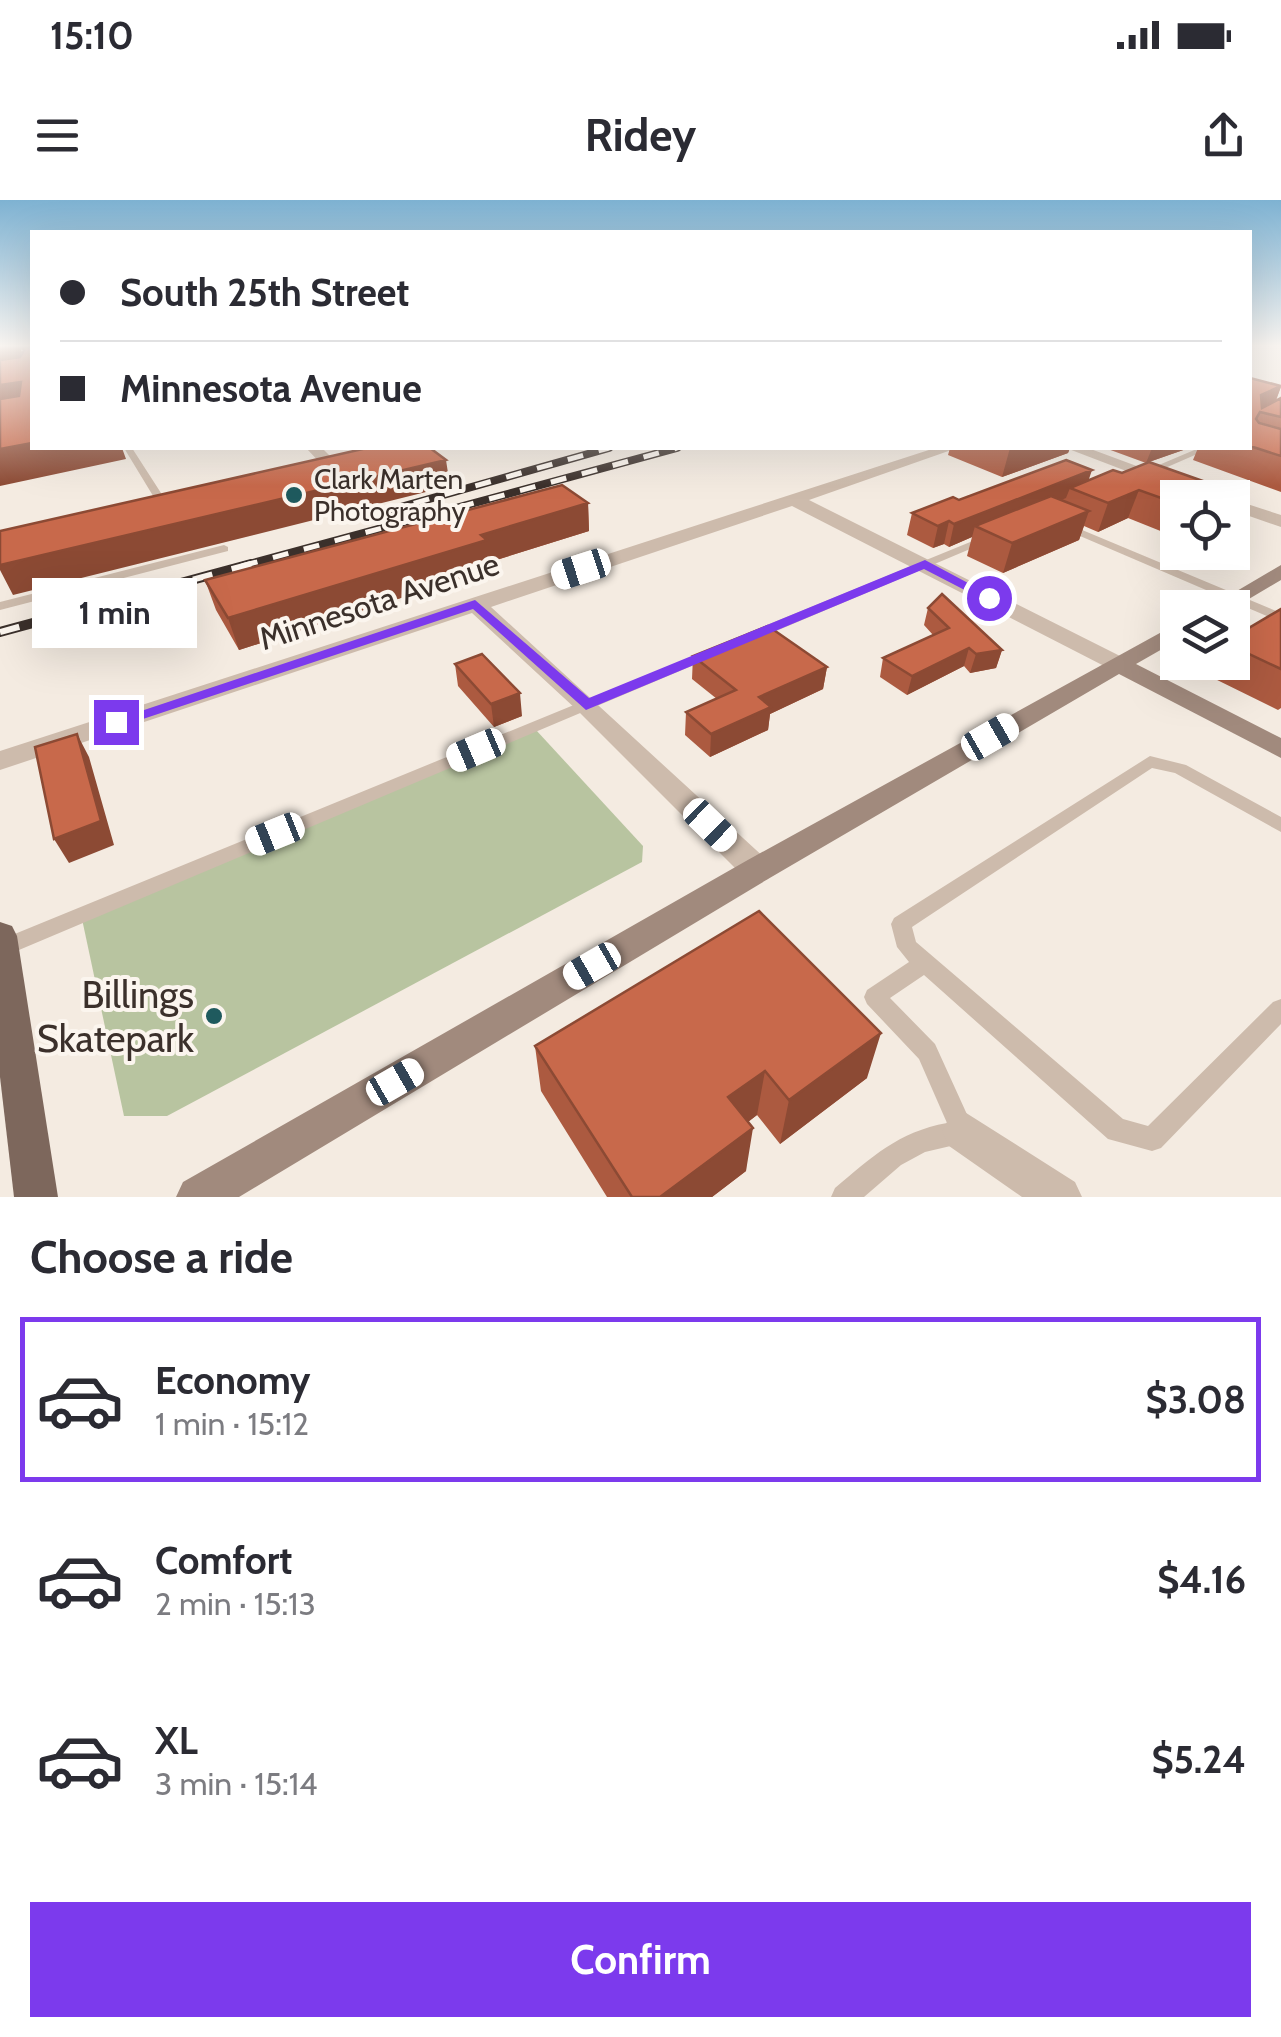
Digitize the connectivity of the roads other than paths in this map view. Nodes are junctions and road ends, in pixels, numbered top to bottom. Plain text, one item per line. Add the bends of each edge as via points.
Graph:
1 (129, 450) edge
2 (316, 450) edge
3 (943, 450) edge
4 (1078, 450) edge
5 (1201, 450) edge
6 (333, 467) edge
7 (1136, 476) junction
8 (1160, 483) edge
9 (794, 499) junction
10 (164, 507) edge
11 (1250, 510) edge
12 (1041, 516) edge
13 (1281, 521) edge
14 (1008, 530) edge
15 (224, 549) dead end
16 (925, 564) junction
17 (1281, 571) edge
18 (1198, 590) edge
19 (1248, 590) edge
20 (475, 604) junction
21 (0, 606) edge
22 (1250, 610) edge
23 (1281, 618) edge
24 (1160, 640) edge
25 (737, 642) edge
26 (720, 649) edge
27 (1118, 664) junction
28 (586, 704) junction
29 (1281, 750) edge
30 (0, 760) edge
31 (1281, 825) edge
32 (757, 870) junction
33 (1, 944) edge
34 (924, 963) junction
35 (1281, 1010) edge
36 (963, 1132) junction
37 (860, 1193) edge
38 (36, 1197) edge
39 (198, 1197) edge
40 (1060, 1197) edge

1 - 10 lane
2 - 6 street
3 - 9 street, Minnesota Avenue
4 - 7 street
5 - 7 lane
7 - 8 street
9 - 16 street
9 - 20 street, Minnesota Avenue
11 - 13 street
12 - 18 lane
14 - 16 lane
15 - 21 lane
16 - 25 lane
16 - 27 street
17 - 19 street
20 - 28 street
20 - 30 street, Minnesota Avenue
22 - 23 lane
24 - 27 street
26 - 28 lane
27 - 29 street
27 - 32 street
28 - 32 street
28 - 33 lane
31 - 34 lane via 1180,769 1150,762 901,924 907,947
32 - 39 street
33 - 38 main road
34 - 35 lane via 1117,1130 1152,1139
34 - 36 lane via 875,997 928,1052
36 - 37 lane via 922,1140 892,1156
36 - 40 street

